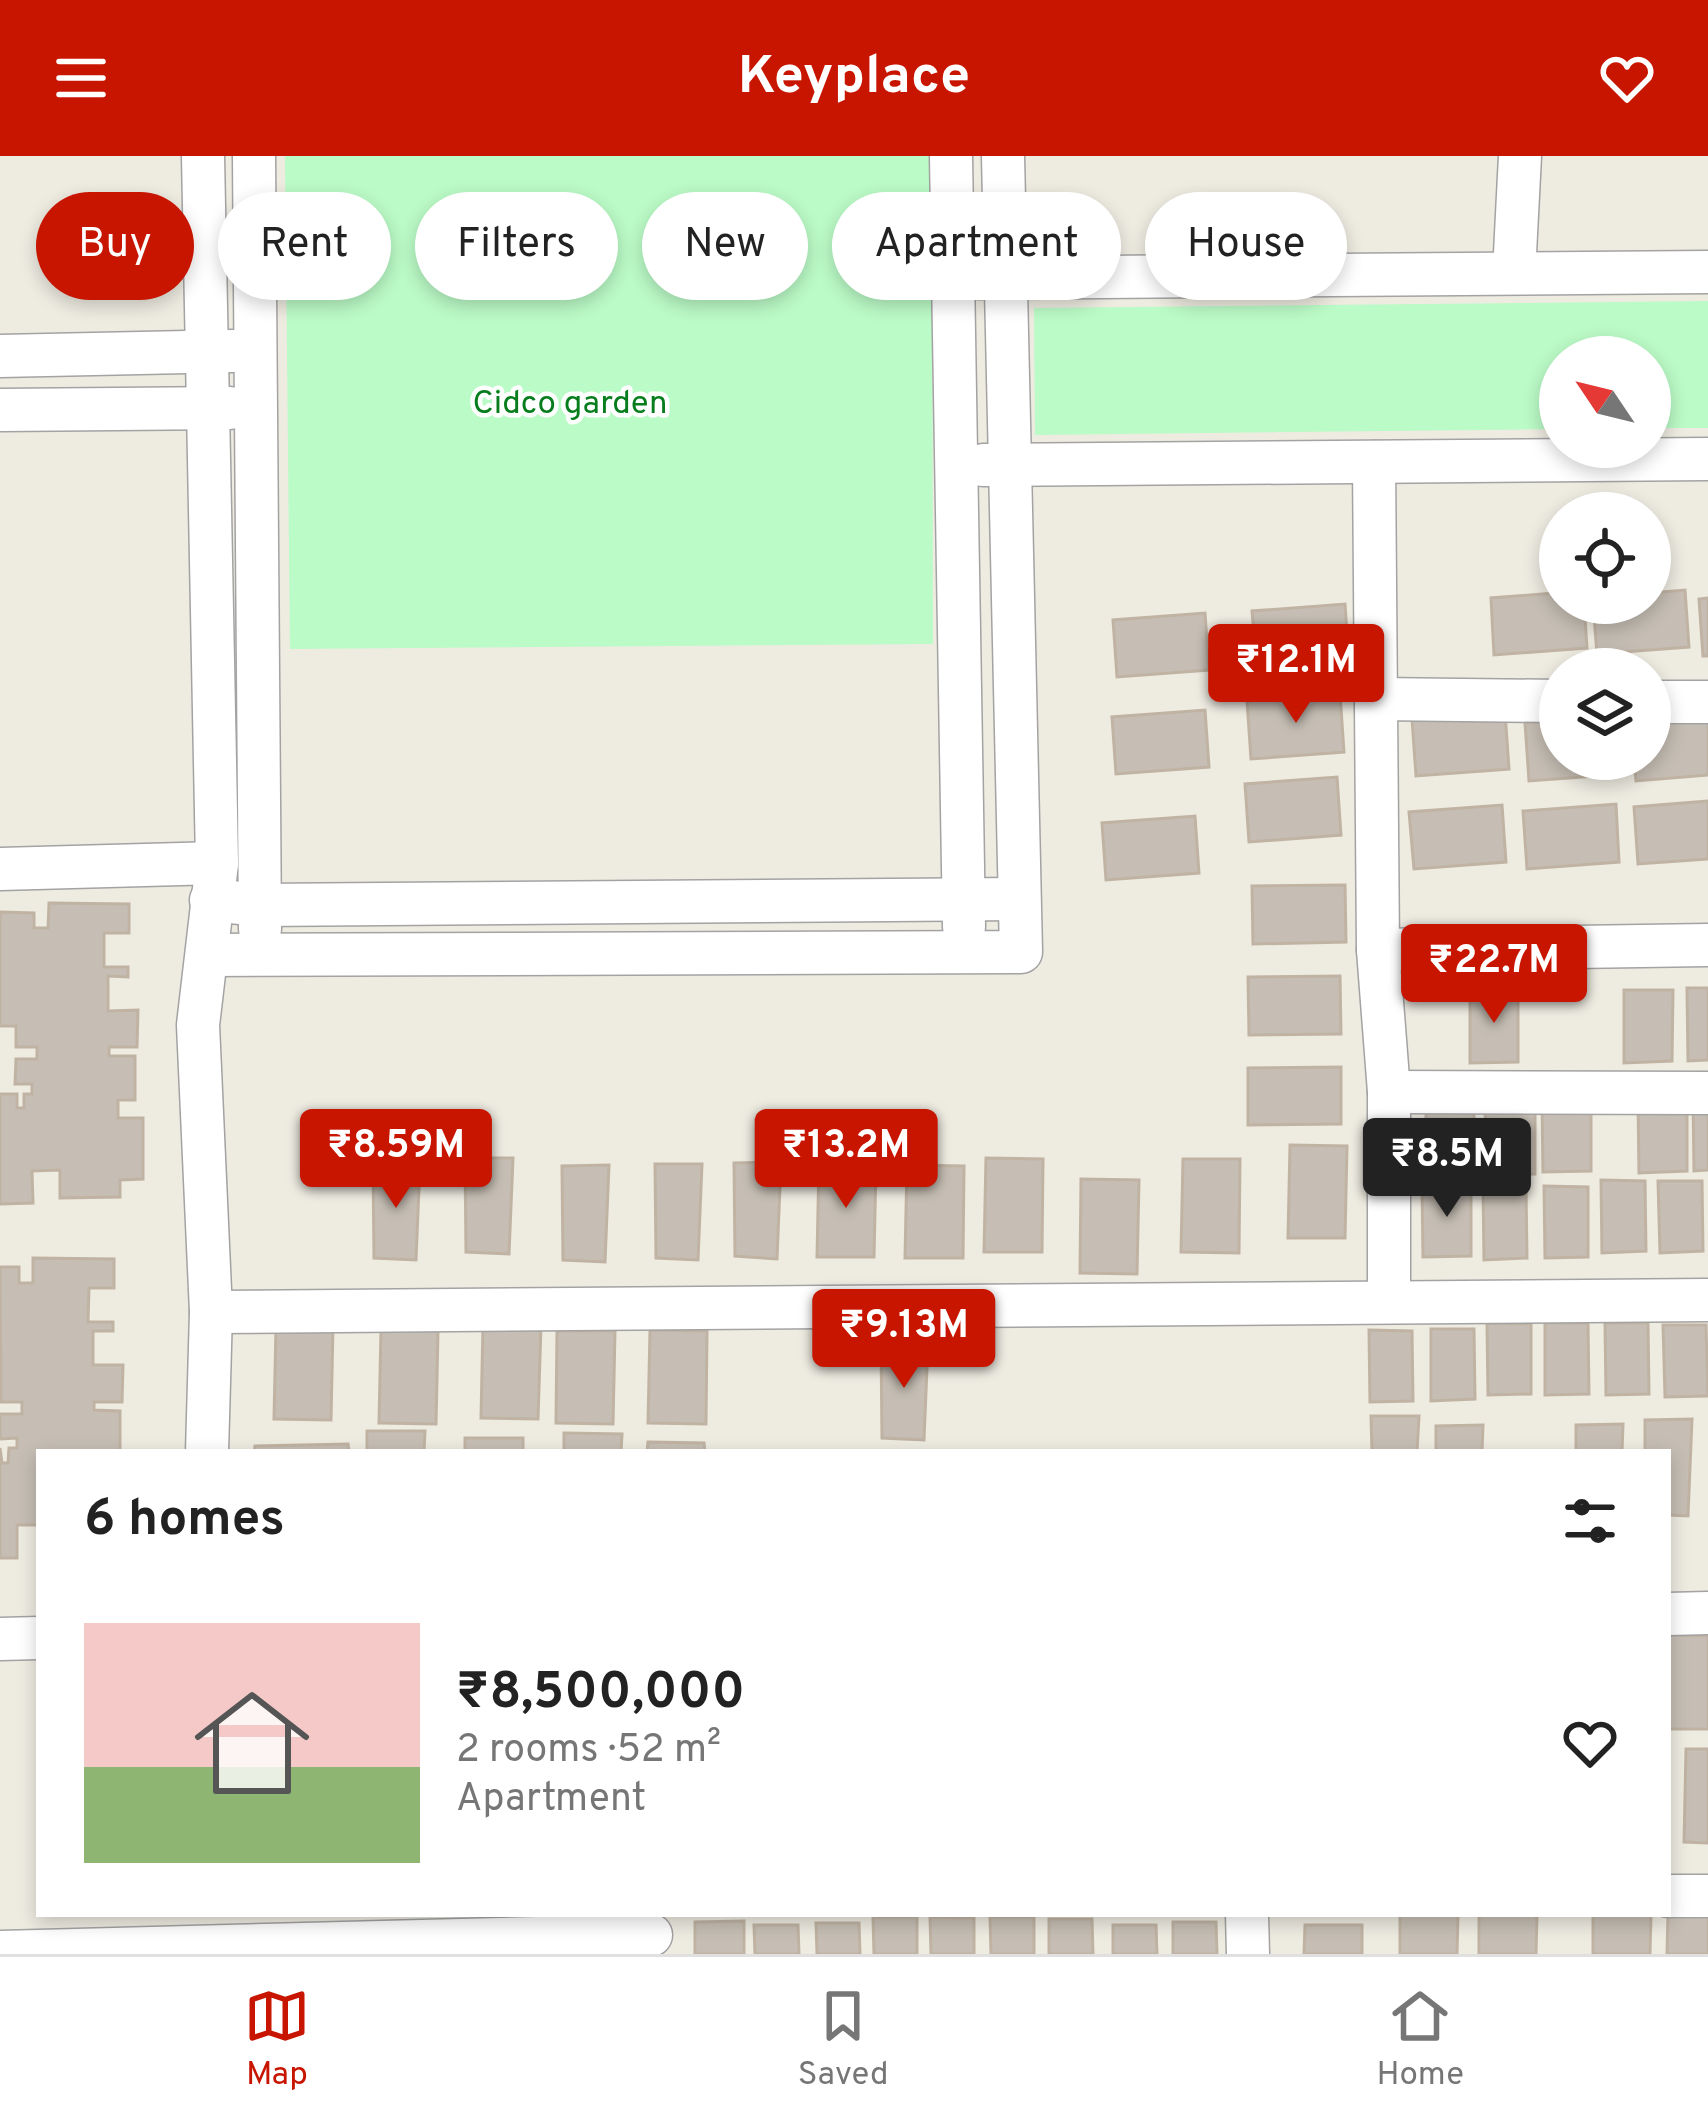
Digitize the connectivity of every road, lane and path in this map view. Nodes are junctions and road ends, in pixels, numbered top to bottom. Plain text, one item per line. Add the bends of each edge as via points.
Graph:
1 (203, 156) edge
2 (254, 156) edge
3 (951, 156) edge
4 (1003, 156) edge
5 (1520, 156) edge
6 (951, 192) edge
7 (1004, 192) edge
8 (1708, 272) edge
9 (1514, 273) junction
10 (1121, 277) edge
11 (952, 300) edge
12 (1006, 300) edge
13 (255, 350) junction
14 (204, 351) junction
15 (0, 356) edge
16 (256, 408) junction
17 (205, 409) junction
18 (0, 410) edge
19 (1708, 459) edge
20 (1374, 462) junction
21 (956, 465) junction
22 (1010, 465) junction
23 (1378, 699) junction
24 (1539, 701) edge
25 (1671, 702) edge
26 (1708, 702) edge
27 (0, 868) edge
28 (214, 881) junction
29 (964, 899) junction
30 (1019, 899) junction
31 (260, 905) junction
32 (1708, 945) edge
33 (1378, 950) junction
34 (964, 952) junction
35 (208, 955) junction
36 (260, 955) junction
37 (1389, 1091) junction
38 (1708, 1093) edge
39 (1708, 1300) edge
40 (1389, 1302) junction
41 (211, 1312) junction
42 (207, 1449) edge
43 (1708, 1613) edge
44 (1671, 1614) edge
45 (36, 1638) edge
46 (0, 1639) edge
47 (1671, 1896) edge
48 (1708, 1896) edge
49 (1247, 1917) edge
50 (652, 1934) edge
51 (46, 1940) edge
52 (0, 1952) edge
53 (1248, 1954) edge

1 - 14 street
2 - 13 street
3 - 6 street
4 - 7 street
5 - 9 street
8 - 9 street
9 - 10 street
11 - 21 street
12 - 22 street
13 - 14 street
13 - 16 street
14 - 15 street
14 - 17 street
16 - 17 street
16 - 31 street
17 - 18 street
17 - 28 street
19 - 20 street
20 - 22 street
20 - 23 street
21 - 22 street
21 - 29 street
22 - 30 street
23 - 24 street
23 - 33 street
25 - 26 street
27 - 28 street
28 - 31 street
28 - 35 street
29 - 30 street
29 - 31 street
29 - 34 street
30 - 34 street via 1021,952
31 - 36 street
32 - 33 street
33 - 37 street
34 - 36 street
35 - 36 street
35 - 41 street via 198,1025
37 - 38 street
37 - 40 street
39 - 40 street
40 - 41 street
41 - 42 street
43 - 44 street
45 - 46 street
47 - 48 street
49 - 53 street
50 - 51 street
51 - 52 street

